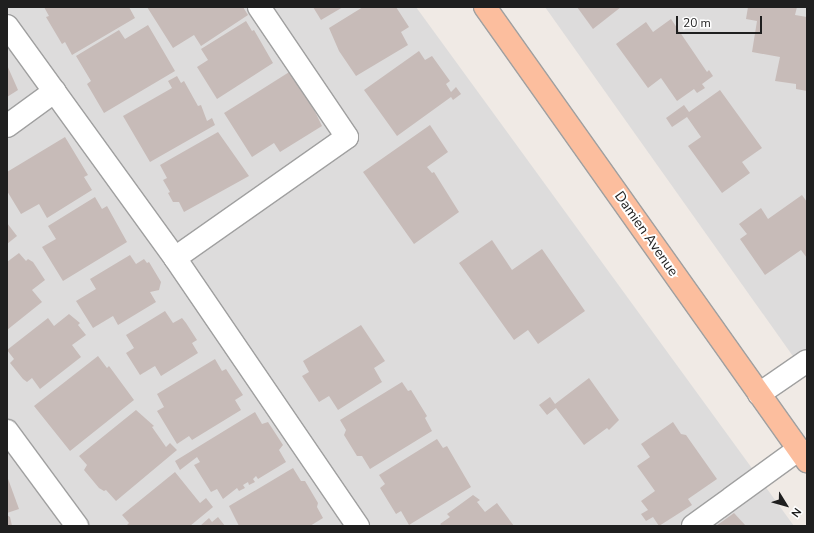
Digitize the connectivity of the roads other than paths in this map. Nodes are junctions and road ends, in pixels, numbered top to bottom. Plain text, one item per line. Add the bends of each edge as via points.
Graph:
1 (259, 7) edge
2 (485, 7) edge
3 (7, 26) edge
4 (55, 91) junction
5 (7, 126) edge
6 (175, 258) junction
7 (807, 361) edge
8 (759, 394) junction
9 (7, 431) edge
10 (803, 455) edge
11 (77, 526) edge
12 (358, 526) edge
13 (693, 526) edge

1 - 6 street via 347,137
2 - 8 main road, Damien Avenue
3 - 4 street
4 - 5 street
4 - 6 street
6 - 12 street
7 - 8 street
8 - 10 main road, Damien Avenue
9 - 11 street
10 - 13 street

